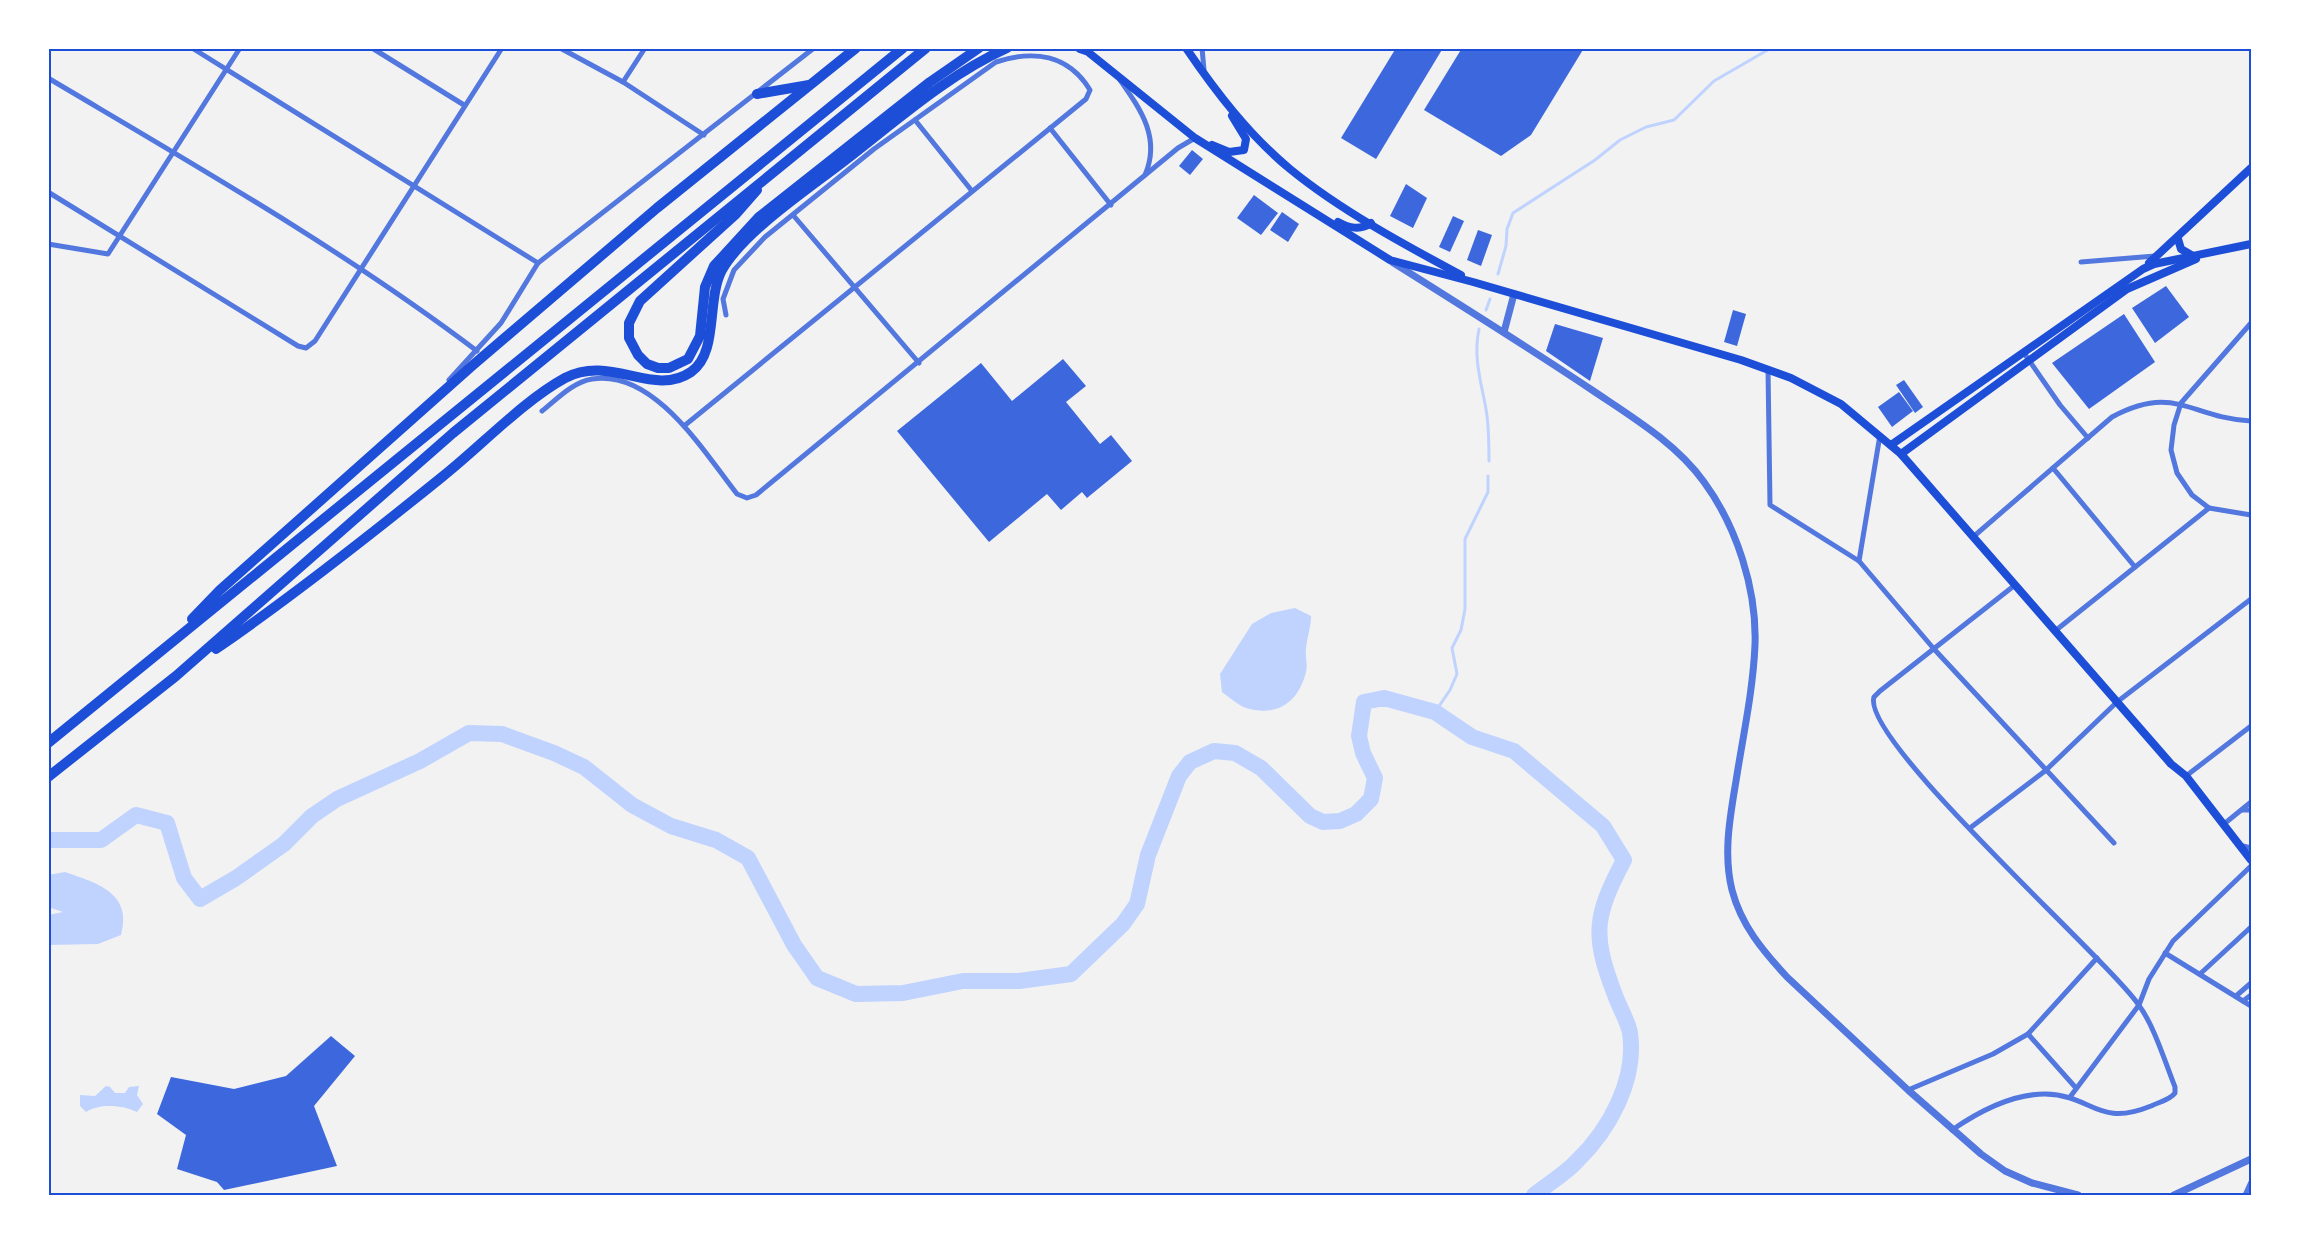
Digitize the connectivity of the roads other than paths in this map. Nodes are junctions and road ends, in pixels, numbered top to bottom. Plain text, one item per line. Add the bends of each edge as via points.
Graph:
1 (192, 48) edge
2 (240, 48) edge
3 (372, 48) edge
4 (502, 48) edge
5 (560, 48) edge
6 (645, 48) edge
7 (814, 48) edge
8 (856, 48) edge
9 (903, 48) edge
10 (926, 48) edge
11 (979, 48) edge
12 (1007, 48) edge
13 (1186, 48) edge
14 (1202, 48) edge
15 (1083, 49) edge
16 (227, 69) junction
17 (1115, 73) junction
18 (1204, 74) junction
19 (48, 78) edge
20 (623, 82) junction
21 (810, 85) junction
22 (757, 94) junction
23 (1224, 100) junction
24 (464, 105) junction
25 (915, 120) junction
26 (1050, 128) junction
27 (704, 135) junction
28 (1197, 139) junction
29 (174, 152) junction
30 (2251, 168) edge
31 (774, 170) junction
32 (1143, 179) junction
33 (414, 184) junction
34 (972, 191) junction
35 (48, 192) edge
36 (1302, 203) junction
37 (1111, 205) junction
38 (793, 215) junction
39 (1371, 223) junction
40 (120, 235) junction
41 (2180, 236) junction
42 (48, 244) edge
43 (2251, 244) edge
44 (2212, 253) junction
45 (2157, 256) junction
46 (2194, 256) junction
47 (1390, 260) junction
48 (2167, 261) junction
49 (2081, 262) dead end
50 (538, 264) junction
51 (359, 268) junction
52 (2143, 269) junction
53 (2152, 277) junction
54 (1473, 282) junction
55 (855, 288) junction
56 (1514, 294) junction
57 (726, 315) dead end
58 (2251, 323) edge
59 (1504, 332) junction
60 (477, 351) junction
61 (2024, 353) junction
62 (2029, 362) junction
63 (919, 363) junction
64 (1768, 369) junction
65 (2181, 403) junction
66 (542, 411) dead end
67 (410, 420) junction
68 (2251, 421) edge
69 (684, 426) junction
70 (1880, 435) junction
71 (2088, 438) junction
72 (1891, 445) junction
73 (1901, 454) junction
74 (2053, 468) junction
75 (2209, 508) junction
76 (2251, 515) edge
77 (1972, 537) junction
78 (1859, 561) junction
79 (2135, 567) junction
80 (2015, 585) junction
81 (2251, 598) edge
82 (2055, 631) junction
83 (1934, 649) junction
84 (158, 653) junction
85 (176, 676) junction
86 (2117, 702) junction
87 (2251, 726) edge
88 (48, 743) edge
89 (2045, 771) junction
90 (2186, 776) junction
91 (48, 777) edge
92 (2251, 802) edge
93 (2242, 810) junction
94 (2251, 810) edge
95 (2223, 824) junction
96 (1970, 828) junction
97 (2114, 843) dead end
98 (2239, 845) junction
99 (2251, 848) edge
100 (2251, 860) edge
101 (2251, 866) edge
102 (2251, 927) edge
103 (2165, 953) junction
104 (2097, 958) junction
105 (2199, 974) junction
106 (2251, 983) edge
107 (2251, 995) edge
108 (2236, 996) junction
109 (2243, 1001) junction
110 (2139, 1005) junction
111 (2251, 1006) edge
112 (2028, 1034) junction
113 (2076, 1088) junction
114 (1908, 1090) junction
115 (2070, 1097) junction
116 (1952, 1130) junction
117 (2251, 1159) edge
118 (2251, 1182) edge
119 (2078, 1195) edge
120 (2174, 1195) edge
121 (2245, 1195) edge

1 - 16 street
2 - 16 street
3 - 24 street
4 - 24 street
5 - 20 street
6 - 20 street
7 - 22 street
8 - 21 highway
9 - 84 highway
10 - 31 highway
11 - 31 highway via 759,217 714,266 705,286 700,336 688,359 669,369 647,364 629,338 629,323 640,301 736,214
12 - 85 highway via 937,90 786,206 737,251 714,290 709,344 692,372 656,382 601,369 581,371 563,379 370,533
13 - 18 main road
14 - 18 street
15 - 17 main road
16 - 29 street
16 - 33 street
17 - 28 main road
17 - 32 street via 1132,98 1152,144 1151,160
18 - 23 main road
19 - 29 street
20 - 27 street
21 - 22 highway
21 - 67 highway via 657,208
22 - 27 street
23 - 28 main road via 1242,130 1247,144 1244,150 1236,153
23 - 39 main road via 1289,168
24 - 33 street
25 - 26 street via 996,62 1017,55 1038,55 1068,66 1083,79 1090,94
25 - 34 street
25 - 38 street
26 - 34 street
26 - 37 street
27 - 50 street
28 - 32 street via 1178,148
28 - 36 main road
29 - 40 street
29 - 51 street
30 - 41 main road
31 - 85 highway via 453,433
32 - 37 street
33 - 50 street
33 - 51 street
34 - 55 street
35 - 40 street
36 - 39 main road via 1344,225 1364,227
36 - 47 main road
37 - 63 street
38 - 55 street
38 - 57 street via 765,237 734,270 723,299
39 - 54 main road
40 - 42 street via 108,254
40 - 51 street via 306,348 315,341
41 - 45 main road
41 - 46 main road via 2181,249
41 - 48 main road
43 - 44 main road
44 - 46 main road
44 - 53 main road
45 - 49 street
45 - 52 main road
46 - 48 main road
47 - 54 main road
47 - 59 street
48 - 52 main road
48 - 53 main road
50 - 60 street via 501,323
51 - 60 street
52 - 61 main road
53 - 62 main road via 2127,289
54 - 56 main road
55 - 63 street
55 - 69 street
56 - 59 street
56 - 64 main road
58 - 65 street
59 - 114 street via 1655,434 1704,481 1723,514 1746,575 1755,644 1729,827 1732,889 1743,920 1763,951
60 - 67 street
61 - 62 street
61 - 72 main road
62 - 71 street
62 - 73 main road
63 - 69 street via 756,495 747,498 737,494
64 - 70 main road via 1841,404
64 - 78 street via 1770,505
65 - 68 street via 2232,420
65 - 71 street via 2155,401 2133,406 2112,417
65 - 75 street via 2171,450 2177,473 2192,495
66 - 69 street via 579,383 614,380 653,395
67 - 84 highway via 220,590
70 - 72 main road
70 - 78 street
71 - 74 street
72 - 73 main road
73 - 77 main road
74 - 77 street
74 - 79 street
75 - 76 street
75 - 79 street
77 - 80 main road
78 - 83 street
79 - 82 street
80 - 82 main road
80 - 83 street
81 - 86 street
82 - 86 main road
83 - 89 street
83 - 96 street via 1880,691 1871,703 1884,731 1901,753
84 - 88 highway
85 - 91 highway
86 - 89 street
86 - 90 main road via 2171,765
87 - 90 street
89 - 96 street
89 - 97 street
90 - 95 main road
92 - 93 street
93 - 94 street
93 - 95 street
95 - 98 main road
96 - 104 street
98 - 99 street
98 - 100 main road
101 - 103 street via 2185,928
102 - 105 street
103 - 105 street
103 - 110 street
104 - 110 street
104 - 112 street
105 - 108 street
106 - 108 street
107 - 109 street
108 - 109 street
109 - 111 street
110 - 113 street
110 - 115 street via 2175,1087 2173,1096 2142,1109 2112,1115
112 - 113 street
112 - 114 street via 1993,1054
113 - 115 street
114 - 116 street
115 - 116 street via 2026,1097 1996,1106
116 - 119 street via 2005,1171
117 - 120 street
118 - 121 street

